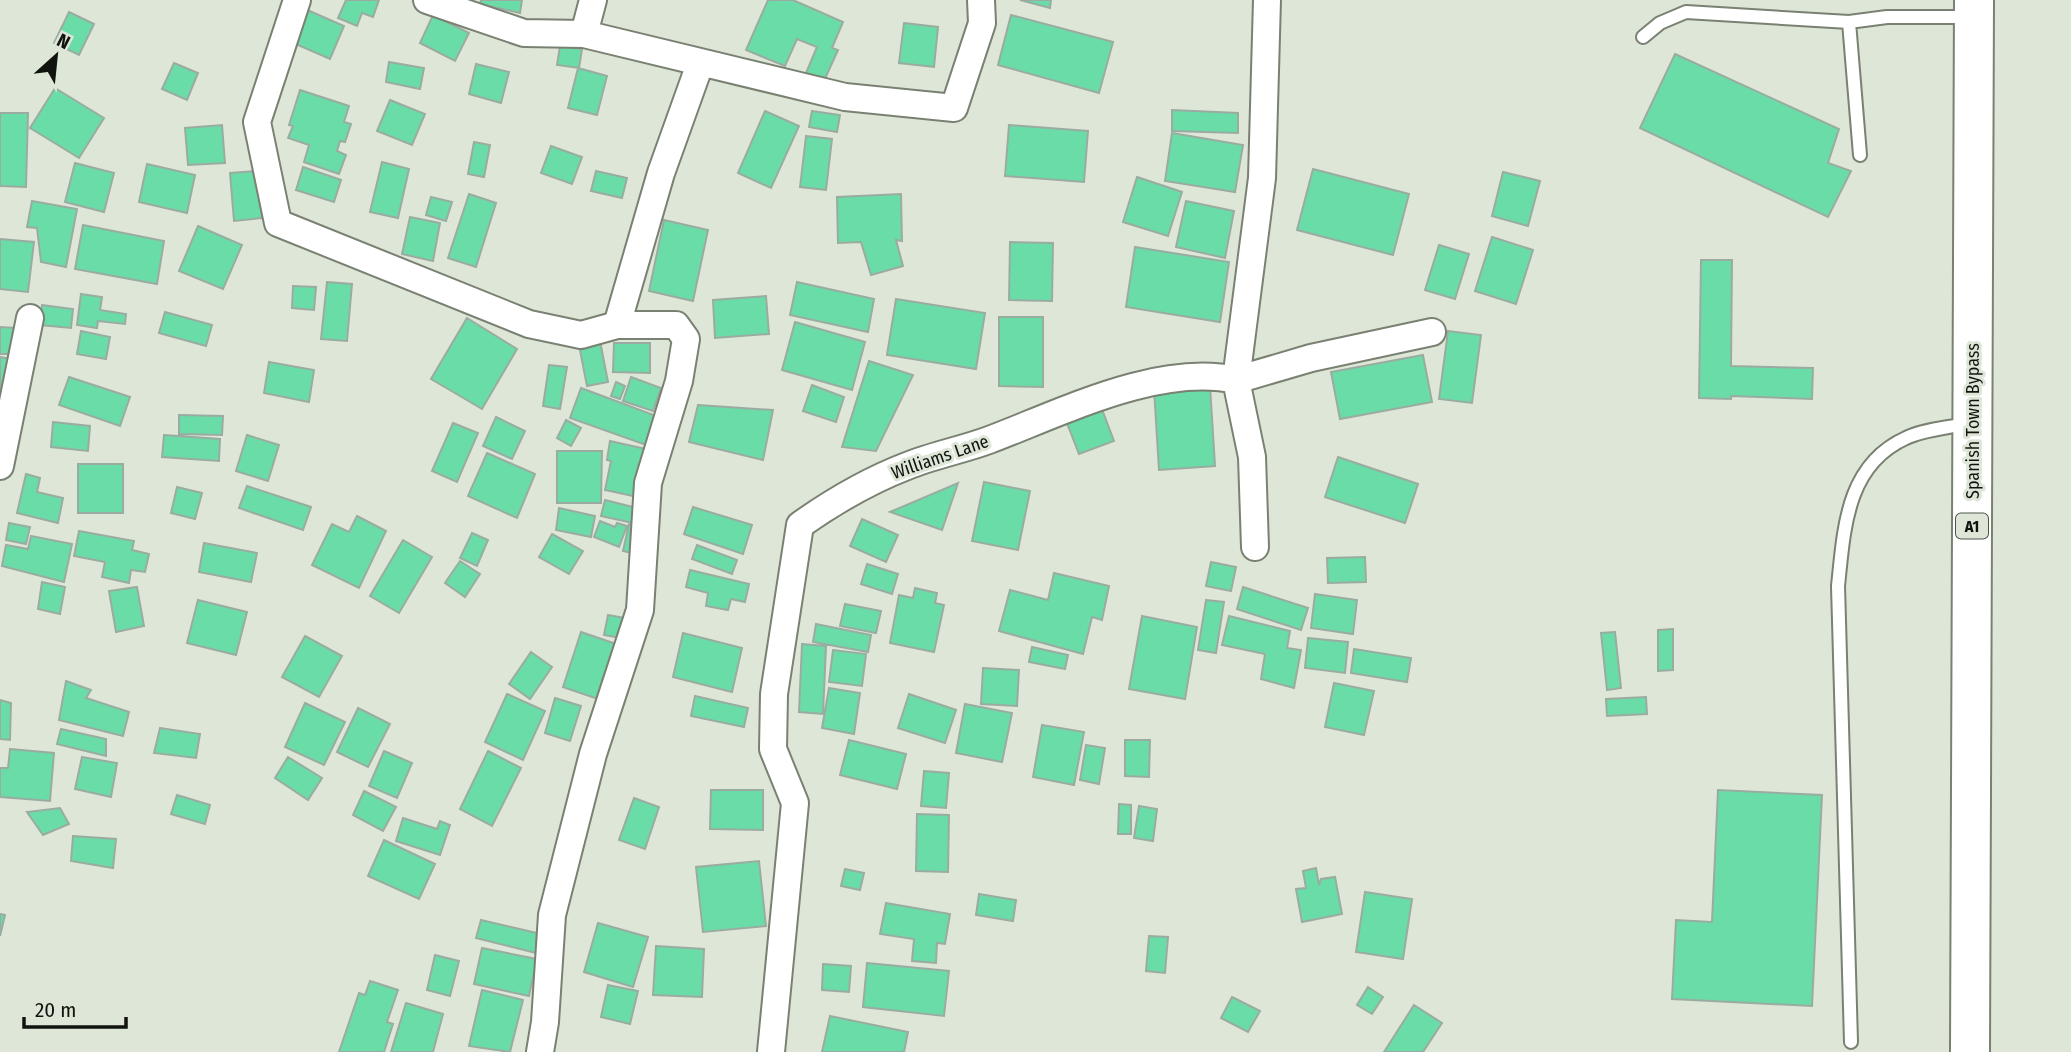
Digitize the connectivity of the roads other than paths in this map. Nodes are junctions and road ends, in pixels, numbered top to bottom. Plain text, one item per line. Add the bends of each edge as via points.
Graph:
1 (298, 0) edge
2 (427, 0) edge
3 (593, 0) edge
4 (981, 0) edge
5 (1267, 0) edge
6 (1974, 9) edge
7 (1849, 22) junction
8 (584, 34) junction
9 (1643, 37) dead end
10 (700, 64) junction
11 (1860, 155) dead end
12 (30, 318) dead end
13 (617, 325) junction
14 (1432, 332) dead end
15 (1236, 380) junction
16 (1973, 422) junction
17 (0, 466) edge
18 (1255, 547) dead end
19 (1852, 1042) dead end
20 (540, 1052) edge
21 (771, 1052) edge
22 (1970, 1052) edge

1 - 13 street via 257,122 278,223 528,324 581,335
2 - 8 street via 524,33
3 - 8 street
4 - 10 street via 982,23 954,108 845,97
5 - 15 street via 1262,178
6 - 7 lane
6 - 16 main road, Spanish Town Bypass / A1
7 - 9 lane via 1686,12
7 - 11 lane
8 - 10 street
10 - 13 street via 661,173
12 - 17 street
13 - 20 street via 676,326 687,339 648,482 640,610 593,754 552,915
14 - 15 street, Williams Lane via 1311,358
15 - 18 street via 1252,457
15 - 21 street, Williams Lane via 1161,381 1056,412 907,466 842,495 800,525 774,694 773,749 795,803
16 - 19 lane via 1908,437 1890,447 1869,464 1854,488 1846,520 1838,586
16 - 22 main road, Spanish Town Bypass / A1

